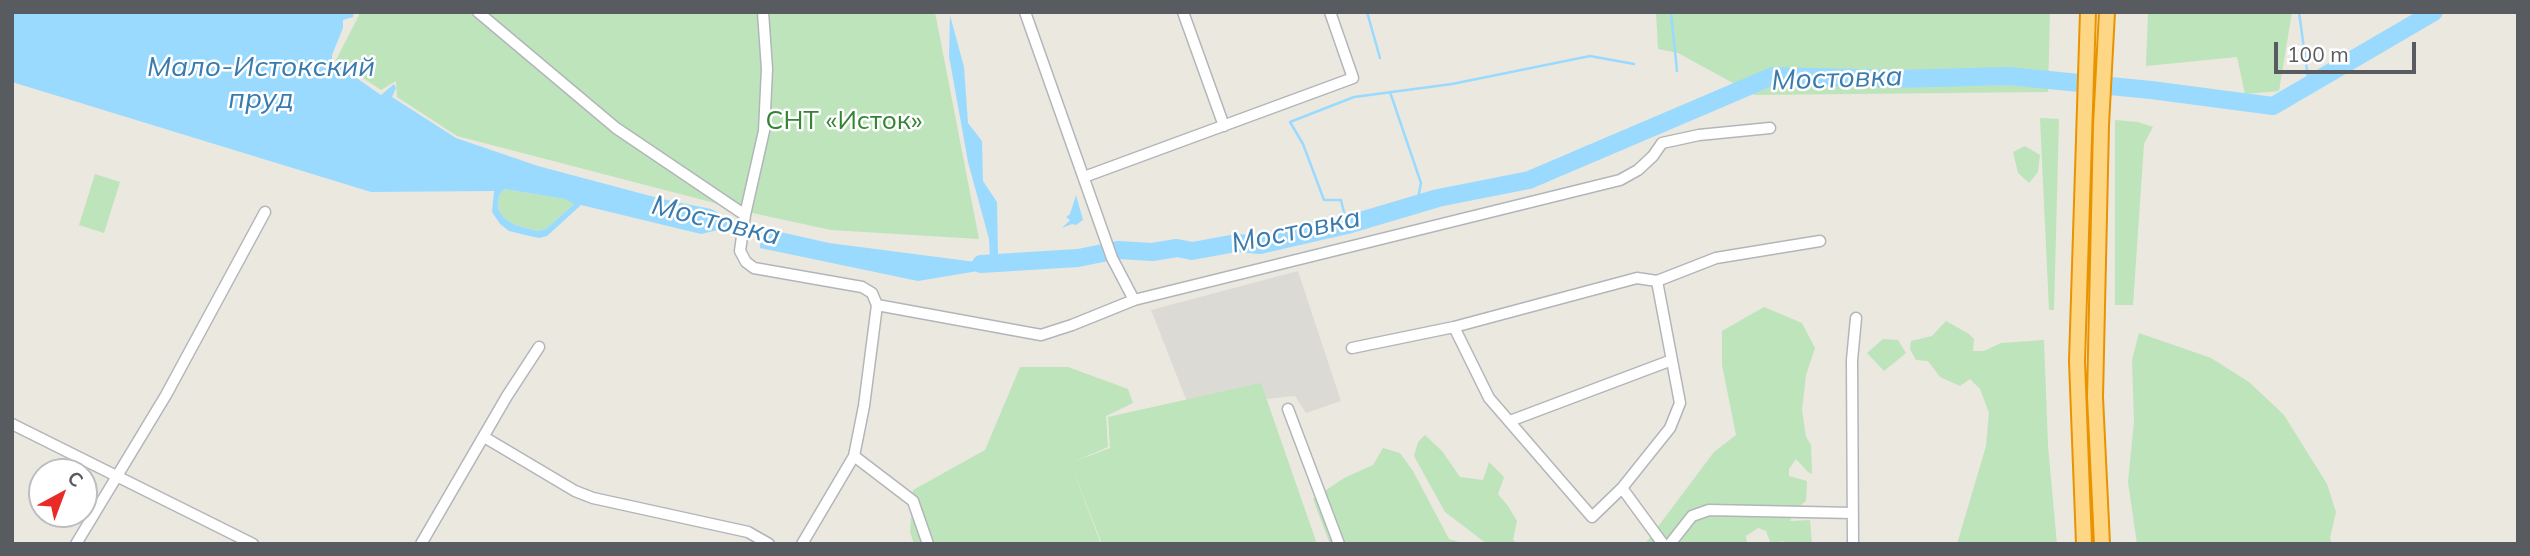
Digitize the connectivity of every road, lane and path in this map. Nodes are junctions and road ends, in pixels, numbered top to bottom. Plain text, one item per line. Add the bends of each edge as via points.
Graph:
1 (478, 12) edge
2 (763, 12) edge
3 (1025, 12) edge
4 (1183, 12) edge
5 (1330, 12) edge
6 (2088, 12) edge
7 (2106, 12) edge
8 (1224, 126) junction
9 (1770, 128) dead end
10 (1084, 177) junction
11 (265, 212) dead end
12 (744, 218) junction
13 (1820, 241) dead end
14 (1657, 281) junction
15 (1134, 300) junction
16 (877, 305) junction
17 (1856, 318) dead end
18 (1454, 327) junction
19 (539, 347) dead end
20 (1352, 348) dead end
21 (1672, 360) junction
22 (1289, 409) dead end
23 (1510, 421) junction
24 (12, 424) edge
25 (484, 437) junction
26 (854, 456) junction
27 (115, 476) junction
28 (1622, 488) junction
29 (1853, 513) junction
30 (76, 544) edge
31 (253, 544) edge
32 (421, 544) edge
33 (769, 544) edge
34 (802, 544) edge
35 (928, 544) edge
36 (1339, 544) edge
37 (1663, 544) edge
38 (1670, 544) edge
39 (1853, 544) edge
40 (2084, 544) edge
41 (2102, 544) edge

1 - 12 street via 616,128
2 - 12 street via 764,131
3 - 10 street
4 - 8 street
5 - 8 street via 1353,78
6 - 40 highway via 2077,361
7 - 41 highway via 2095,397
8 - 10 street
9 - 15 street via 1662,143 1638,170 1620,180
10 - 15 street via 1112,258
11 - 27 street via 166,395
12 - 16 street via 740,251 754,268 862,287 872,293
13 - 14 street via 1716,258
14 - 18 street via 1637,278
14 - 21 street
15 - 16 street via 1041,335
16 - 26 street
17 - 29 street
18 - 20 street
18 - 23 street via 1489,398
19 - 25 street
21 - 23 street
21 - 28 street via 1680,403 1670,428
22 - 36 street
23 - 28 street via 1592,517
24 - 27 street
25 - 32 street
25 - 33 street via 593,498 748,532
26 - 34 street
26 - 35 street via 913,501
27 - 30 street
27 - 31 street
28 - 37 street
29 - 38 street via 1709,510 1692,516
29 - 39 street

